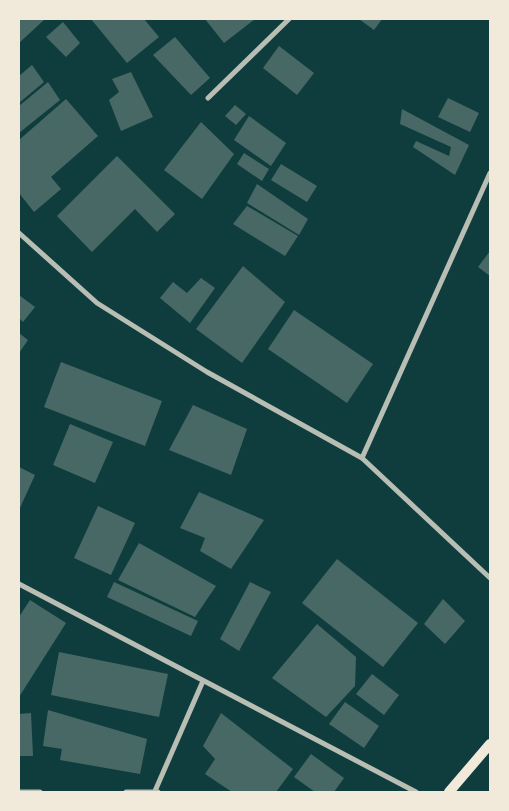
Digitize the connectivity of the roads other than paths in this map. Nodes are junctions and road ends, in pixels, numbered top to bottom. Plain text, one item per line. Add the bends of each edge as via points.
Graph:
1 (289, 19) edge
2 (208, 98) dead end
3 (490, 173) edge
4 (19, 233) edge
5 (362, 458) junction
6 (490, 578) edge
7 (19, 584) edge
8 (203, 681) junction
9 (490, 744) edge
10 (157, 791) edge
11 (19, 792) edge
12 (40, 792) edge
13 (126, 792) edge
14 (416, 792) edge
15 (449, 792) edge

1 - 2 street
3 - 5 street
4 - 5 street via 97,303 207,372
5 - 6 street
7 - 8 street
8 - 10 street
8 - 14 street
9 - 15 main road
10 - 13 street
11 - 12 street

